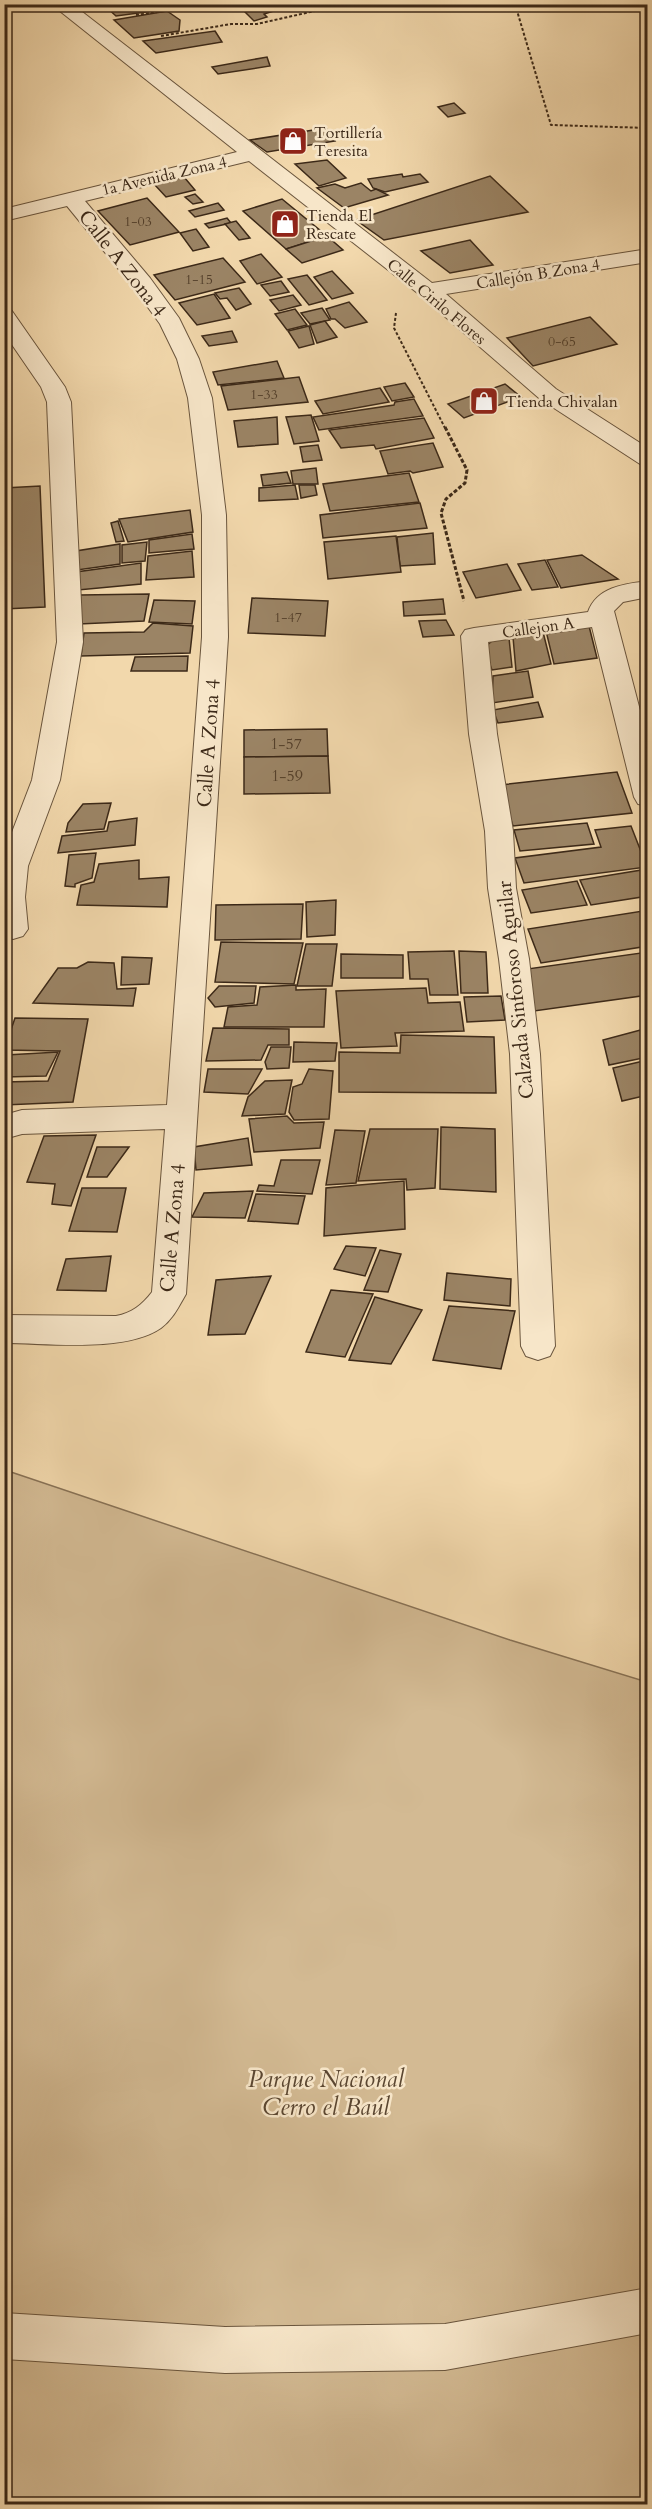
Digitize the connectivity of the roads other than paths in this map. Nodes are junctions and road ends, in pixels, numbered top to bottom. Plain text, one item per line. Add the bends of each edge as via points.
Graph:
1 (60, 4) edge
2 (253, 154) junction
3 (72, 198) junction
4 (4, 215) edge
5 (648, 255) edge
6 (428, 290) junction
7 (4, 316) edge
8 (648, 459) edge
9 (648, 589) edge
10 (605, 609) junction
11 (474, 636) joint
12 (648, 797) edge
13 (13, 929) dead end
14 (181, 1116) junction
15 (4, 1127) edge
16 (4, 1329) edge
17 (538, 1346) dead end
18 (648, 2310) edge
19 (4, 2336) edge

1 - 2 street, Calle Cirilo Flores
2 - 3 street, 1a Avenida Zona 4
2 - 6 street, Calle Cirilo Flores
3 - 4 street, 1a Avenida Zona 4
3 - 14 street, Calle A Zona 4 via 171,323 201,398 214,515 215,637
5 - 6 street, Callejón B Zona 4
6 - 8 street, Calle Cirilo Flores via 548,394
7 - 13 street via 53,387 59,402 70,642 46,780 14,866
9 - 10 street, Callejon A via 627,592
10 - 11 street, Callejon A
10 - 12 street
11 - 17 street, Calzada Sinforoso Aguilar via 525,1054
14 - 15 street via 22,1122
14 - 16 street, Calle A Zona 4 via 169,1294 160,1310 147,1322 117,1330
18 - 19 street via 445,2347 225,2350

